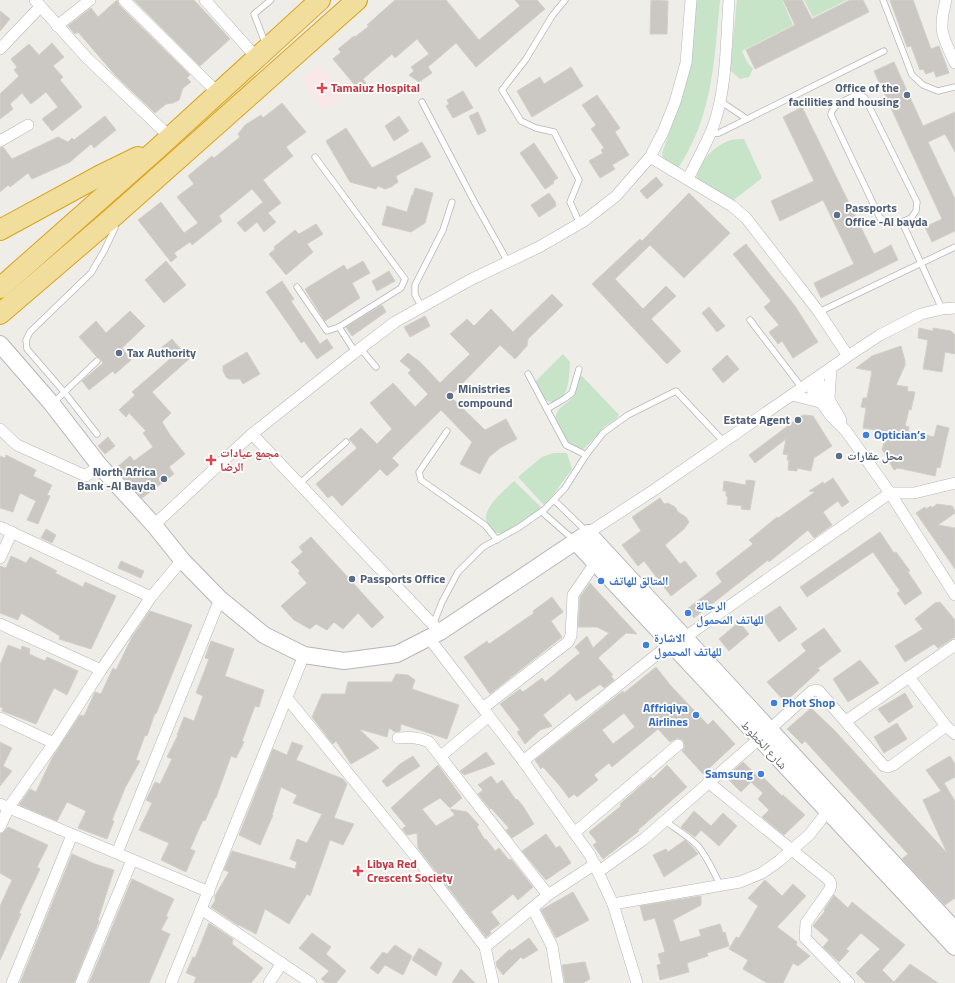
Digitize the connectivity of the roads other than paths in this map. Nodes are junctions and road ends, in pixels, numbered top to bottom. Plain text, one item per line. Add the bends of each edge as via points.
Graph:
1 (90, 0) edge
2 (124, 0) edge
3 (205, 0) edge
4 (272, 0) edge
5 (320, 0) edge
6 (357, 0) edge
7 (565, 0) edge
8 (691, 0) edge
9 (729, 0) edge
10 (883, 0) edge
11 (946, 0) edge
12 (38, 3) edge
13 (57, 26) junction
14 (0, 49) edge
15 (884, 52) dead end
16 (262, 54) junction
17 (955, 63) edge
18 (955, 87) edge
19 (218, 93) junction
20 (720, 101) junction
21 (422, 102) dead end
22 (747, 119) junction
23 (28, 125) dead end
24 (709, 134) junction
25 (0, 140) edge
26 (164, 143) junction
27 (315, 157) dead end
28 (650, 157) junction
29 (688, 179) junction
30 (452, 202) dead end
31 (113, 217) junction
32 (902, 222) junction
33 (580, 224) junction
34 (0, 230) edge
35 (955, 247) edge
36 (508, 262) junction
37 (921, 263) junction
38 (297, 287) dead end
39 (0, 288) edge
40 (422, 307) junction
41 (955, 308) edge
42 (942, 309) junction
43 (819, 312) junction
44 (0, 314) edge
45 (750, 320) dead end
46 (339, 327) junction
47 (358, 350) junction
48 (2, 352) edge
49 (848, 356) junction
50 (98, 360) dead end
51 (376, 367) dead end
52 (831, 368) junction
53 (579, 369) dead end
54 (528, 374) dead end
55 (809, 384) junction
56 (65, 393) junction
57 (792, 395) junction
58 (824, 400) junction
59 (52, 404) junction
60 (547, 409) junction
61 (0, 429) edge
62 (447, 431) dead end
63 (97, 434) dead end
64 (252, 434) junction
65 (346, 442) dead end
66 (724, 442) junction
67 (586, 455) junction
68 (99, 465) junction
69 (955, 483) edge
70 (299, 484) junction
71 (890, 493) junction
72 (554, 500) junction
73 (542, 512) junction
74 (154, 525) junction
75 (0, 527) edge
76 (12, 532) junction
77 (581, 537) junction
78 (497, 540) junction
79 (0, 558) edge
80 (182, 560) junction
81 (595, 563) junction
82 (953, 588) edge
83 (151, 597) junction
84 (220, 599) junction
85 (0, 624) edge
86 (434, 632) junction
87 (677, 641) junction
88 (955, 645) edge
89 (304, 655) junction
90 (101, 670) junction
91 (909, 677) junction
92 (287, 698) junction
93 (486, 712) junction
94 (0, 718) edge
95 (846, 721) junction
96 (946, 726) junction
97 (764, 734) junction
98 (955, 734) edge
99 (398, 738) dead end
100 (54, 743) junction
101 (678, 745) dead end
102 (441, 756) junction
103 (523, 761) junction
104 (708, 782) junction
105 (4, 805) edge
106 (827, 812) junction
107 (665, 821) junction
108 (0, 827) edge
109 (574, 833) junction
110 (72, 835) junction
111 (792, 850) junction
112 (117, 853) junction
113 (132, 860) junction
114 (596, 868) junction
115 (720, 885) junction
116 (208, 892) junction
117 (548, 895) junction
118 (613, 904) junction
119 (201, 909) junction
120 (533, 909) junction
121 (955, 930) edge
122 (485, 947) junction
123 (955, 947) edge
124 (282, 963) junction
125 (12, 983) edge
126 (81, 983) edge
127 (171, 983) edge
128 (269, 983) edge
129 (311, 983) edge
130 (493, 983) edge
131 (558, 983) edge
132 (638, 983) edge
133 (849, 983) edge

1 - 13 street
2 - 19 street
3 - 16 street
4 - 16 lane via 254,14
5 - 16 highway
6 - 31 highway
7 - 33 lane via 502,90 521,120 536,128 554,132 579,180 570,202
8 - 28 street via 686,63 675,102
9 - 20 street
10 - 18 lane via 912,75 923,85 938,91
11 - 17 street via 942,16 942,37
12 - 13 street
12 - 14 street
13 - 26 street
15 - 22 lane
16 - 19 highway
19 - 26 highway
20 - 22 lane
20 - 24 street
21 - 36 lane via 474,203
22 - 24 lane via 719,133
23 - 25 street
24 - 29 street
26 - 34 highway
26 - 39 highway
27 - 46 lane via 405,279 401,288
28 - 29 street
28 - 33 street via 616,196
29 - 43 street via 732,206 746,218
30 - 40 lane via 443,230 415,285 415,295
31 - 44 highway
31 - 56 lane via 115,228 91,273 30,332 26,340 27,350
32 - 32 lane via 890,223 880,218 831,115 834,107 856,95 865,98 917,202 911,218
32 - 37 lane
33 - 36 street
35 - 37 lane
36 - 40 street
37 - 42 lane
37 - 43 lane
38 - 46 lane via 327,331
40 - 47 street via 395,322
41 - 42 street
42 - 49 street via 920,314 880,335
43 - 49 street
45 - 55 lane
46 - 47 lane
47 - 51 lane
47 - 64 street
48 - 59 street
49 - 52 street
50 - 56 lane
52 - 55 street
52 - 58 street
53 - 60 lane via 572,393
54 - 60 lane
55 - 57 street
55 - 58 street
56 - 59 lane
56 - 63 lane
57 - 58 street
57 - 66 street
58 - 71 street via 841,418 846,431
59 - 68 street
60 - 67 lane via 566,445
61 - 68 street via 17,445 86,476
62 - 78 lane via 419,472 421,480 485,525
64 - 70 street
64 - 74 street
65 - 70 lane
66 - 67 lane via 676,391 628,416 603,433
66 - 77 street
67 - 72 lane via 565,488
68 - 74 street
69 - 71 street via 914,493
70 - 86 street
71 - 82 street
71 - 87 street
72 - 73 lane
72 - 77 lane
73 - 77 lane
73 - 78 lane
74 - 80 street
75 - 76 street
76 - 79 street
76 - 83 street
77 - 81 street, شارع الخطوط
77 - 86 street
77 - 87 street, شارع الخطوط
78 - 86 lane via 483,547 458,572 442,602
80 - 83 street
80 - 84 street
81 - 87 street, شارع الخطوط
81 - 93 street via 573,595 571,636 568,642
83 - 90 street
84 - 89 street via 264,635
84 - 112 street
85 - 90 street
86 - 89 street via 396,654 344,660
86 - 93 street
87 - 97 street, شارع الخطوط
87 - 103 street
88 - 91 street
89 - 92 street
90 - 100 street
91 - 95 street
91 - 96 street
92 - 116 street
92 - 122 street via 416,857
93 - 102 street
93 - 103 street
94 - 100 street
95 - 96 street via 884,766 888,767
95 - 97 street via 816,690
96 - 98 street
97 - 104 street
97 - 106 street, شارع الخطوط
97 - 121 street, شارع الخطوط
99 - 102 street via 422,738
100 - 105 street
101 - 109 street
102 - 117 street
103 - 109 street
104 - 107 street
104 - 111 street
105 - 108 street
105 - 110 street
106 - 111 street
106 - 123 street, شارع الخطوط
107 - 114 street via 644,839
107 - 115 lane via 698,847
109 - 114 street
110 - 112 street
110 - 125 street
111 - 115 street via 762,873 740,882
111 - 133 street via 831,884 806,923 805,938
112 - 113 street
113 - 116 street
113 - 126 street
114 - 117 street
114 - 118 street
115 - 118 street
116 - 119 street
117 - 120 street
118 - 132 street
119 - 124 street
119 - 127 street
120 - 122 street
120 - 131 street via 552,946
122 - 130 street
124 - 128 street
124 - 129 street

